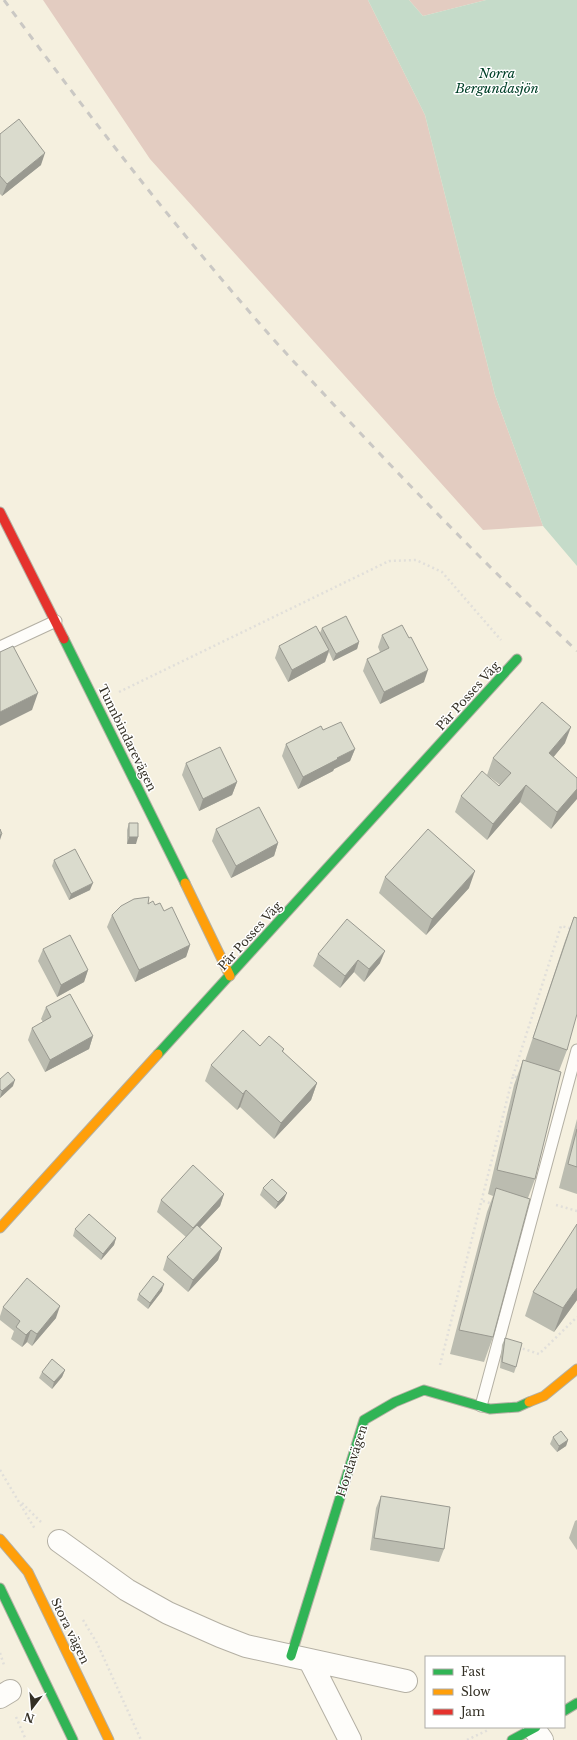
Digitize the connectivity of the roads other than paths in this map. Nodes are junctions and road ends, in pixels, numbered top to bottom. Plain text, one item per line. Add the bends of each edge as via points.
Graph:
1 (0, 512) edge
2 (56, 621) junction
3 (0, 647) edge
4 (517, 660) road end
5 (230, 976) junction
6 (577, 1050) edge
7 (0, 1228) edge
8 (577, 1369) edge
9 (482, 1406) junction
10 (0, 1539) edge
11 (60, 1541) road end
12 (0, 1588) edge
13 (300, 1658) junction
14 (406, 1681) dead end
15 (577, 1703) edge
16 (565, 1710) edge
17 (537, 1732) edge
18 (73, 1740) edge
19 (109, 1740) edge
20 (350, 1740) edge
21 (512, 1740) edge

1 - 2 street, Tunnbindarevägen
2 - 3 lane
2 - 5 street, Tunnbindarevägen
4 - 5 street, Pär Posses Väg
5 - 7 street, Pär Posses Väg
6 - 9 lane
8 - 9 street, Hordavägen via 544,1396 518,1407 490,1409
9 - 13 street, Hordavägen via 424,1390 395,1402 364,1420
10 - 19 street, Stora vägen via 28,1572
11 - 13 street via 127,1590 168,1613 246,1646
12 - 18 street
13 - 14 street
13 - 20 street
15 - 16 street
17 - 21 street

